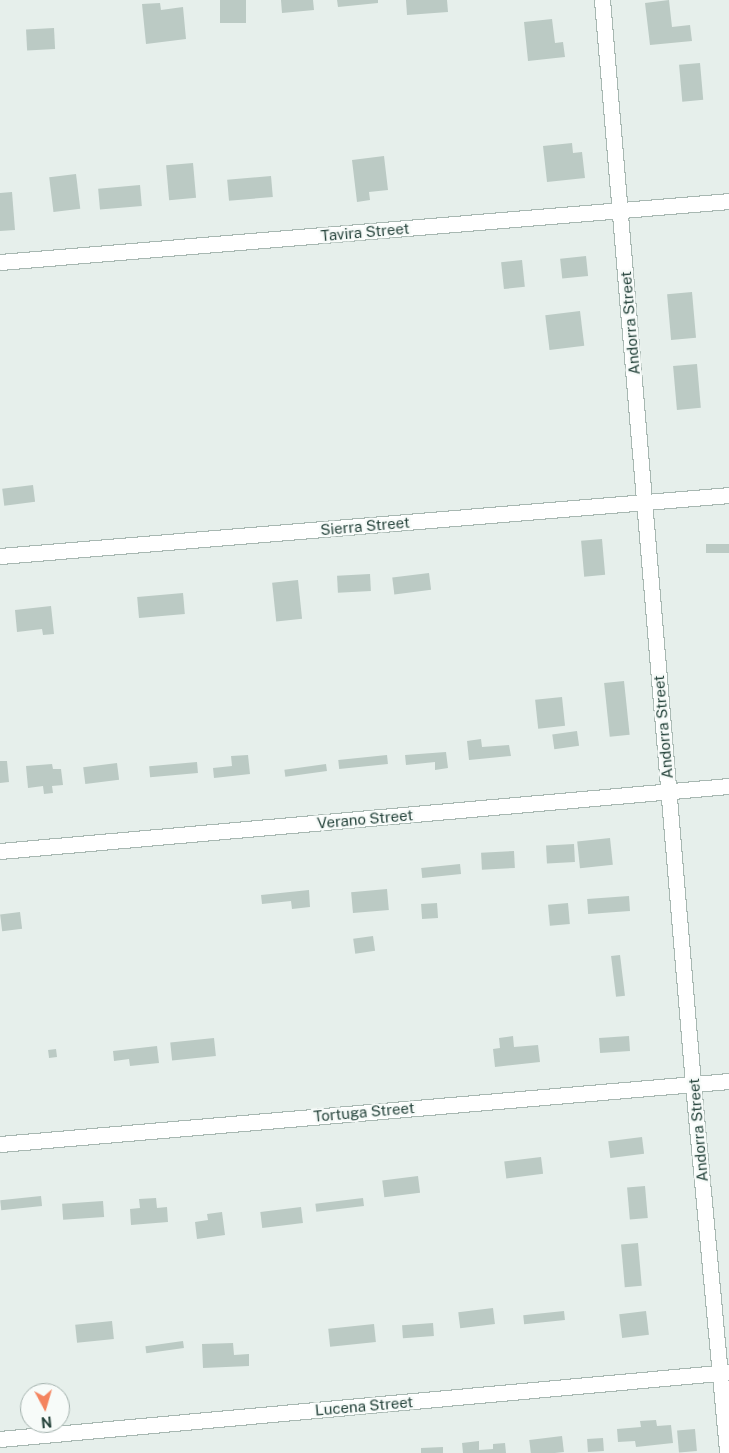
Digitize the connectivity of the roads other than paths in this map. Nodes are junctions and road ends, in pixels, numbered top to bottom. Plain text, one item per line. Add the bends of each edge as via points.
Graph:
1 (602, 0) edge
2 (729, 201) edge
3 (622, 212) junction
4 (0, 262) edge
5 (729, 495) edge
6 (645, 503) junction
7 (0, 556) edge
8 (729, 786) edge
9 (669, 792) junction
10 (0, 850) edge
11 (729, 1081) edge
12 (693, 1084) junction
13 (0, 1144) edge
14 (725, 1373) edge
15 (0, 1439) edge
16 (728, 1453) edge

1 - 3 street, Andorra Street
2 - 3 street, Tavira Street
3 - 4 street, Tavira Street
3 - 6 street, Andorra Street
5 - 6 street, Sierra Street
6 - 7 street, Sierra Street
6 - 9 street, Andorra Street
8 - 9 street, Verano Street
9 - 10 street, Verano Street
9 - 12 street, Andorra Street
11 - 12 street, Tortuga Street
12 - 13 street, Tortuga Street
12 - 14 street, Andorra Street
14 - 15 street, Lucena Street
14 - 16 street, Andorra Street

